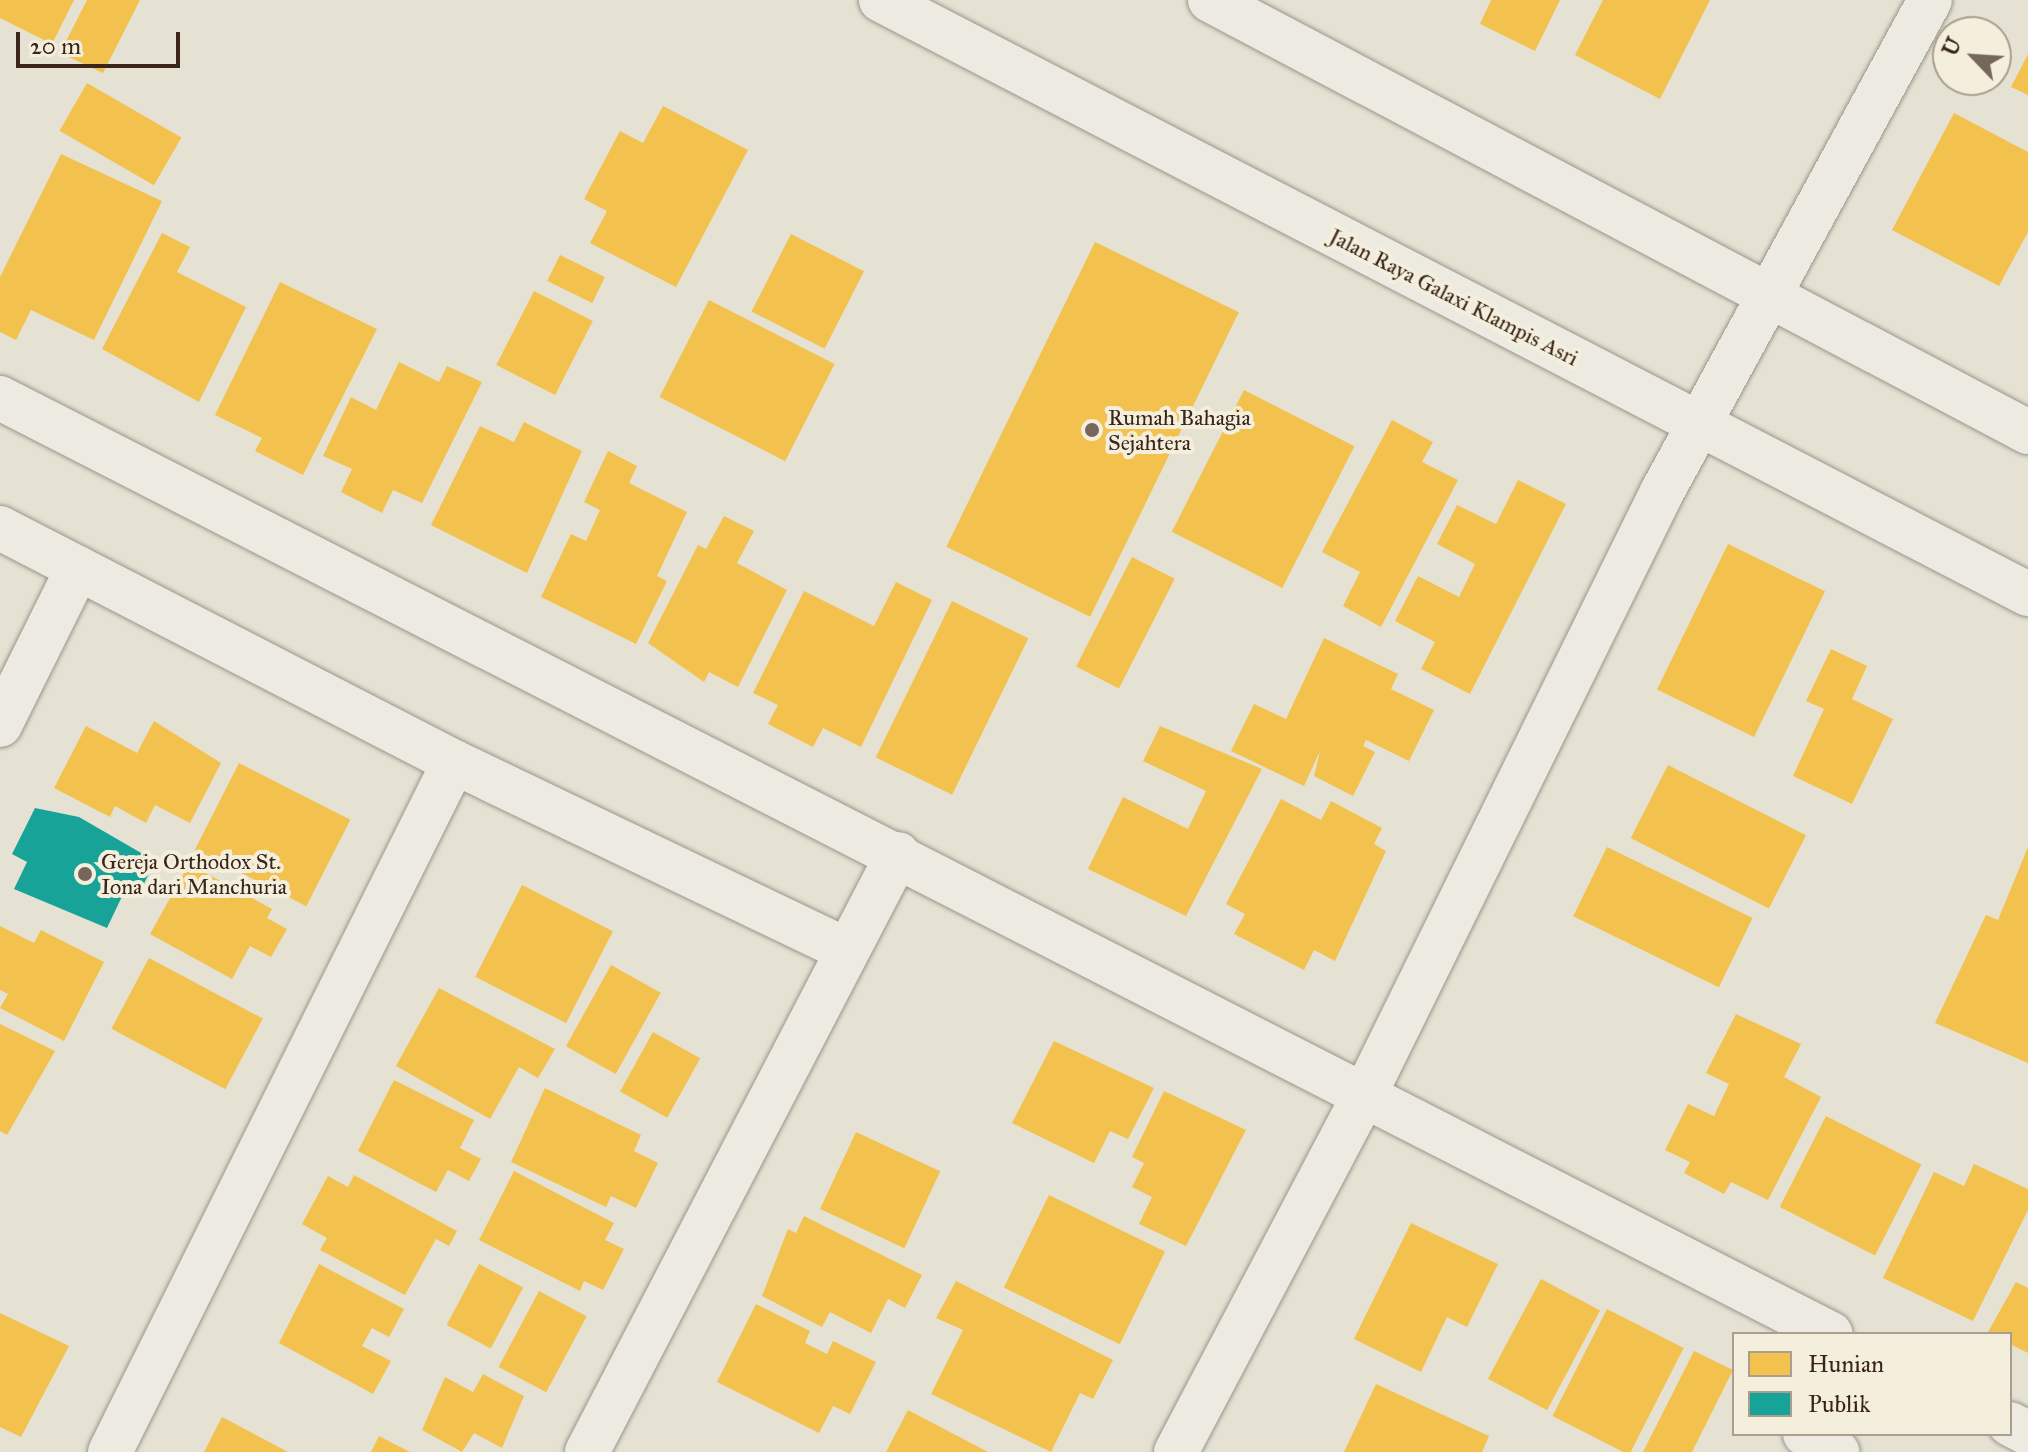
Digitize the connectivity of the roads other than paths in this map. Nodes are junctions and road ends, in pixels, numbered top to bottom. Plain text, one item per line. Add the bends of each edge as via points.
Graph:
1 (881, 0) edge
2 (1210, 0) edge
3 (1930, 0) edge
4 (1771, 297) junction
5 (0, 398) edge
6 (1701, 425) junction
7 (2028, 432) edge
8 (0, 528) edge
9 (78, 568) junction
10 (2028, 594) edge
11 (0, 725) edge
12 (454, 762) junction
13 (898, 854) junction
14 (846, 950) junction
15 (1366, 1092) junction
16 (1827, 1332) edge
17 (1809, 1436) edge
18 (110, 1452) edge
19 (587, 1452) edge
20 (1176, 1452) edge
21 (1837, 1452) edge

1 - 6 street, Jalan Raya Galaxi Klampis Asri
2 - 4 street
3 - 4 street
4 - 6 street
4 - 7 street
5 - 13 street
6 - 10 street, Jalan Raya Galaxi Klampis Asri
6 - 15 street
8 - 9 street
9 - 11 street
9 - 12 street
12 - 14 street
12 - 18 street
13 - 14 street
13 - 15 street
14 - 19 street
15 - 16 street
15 - 20 street
17 - 21 street

